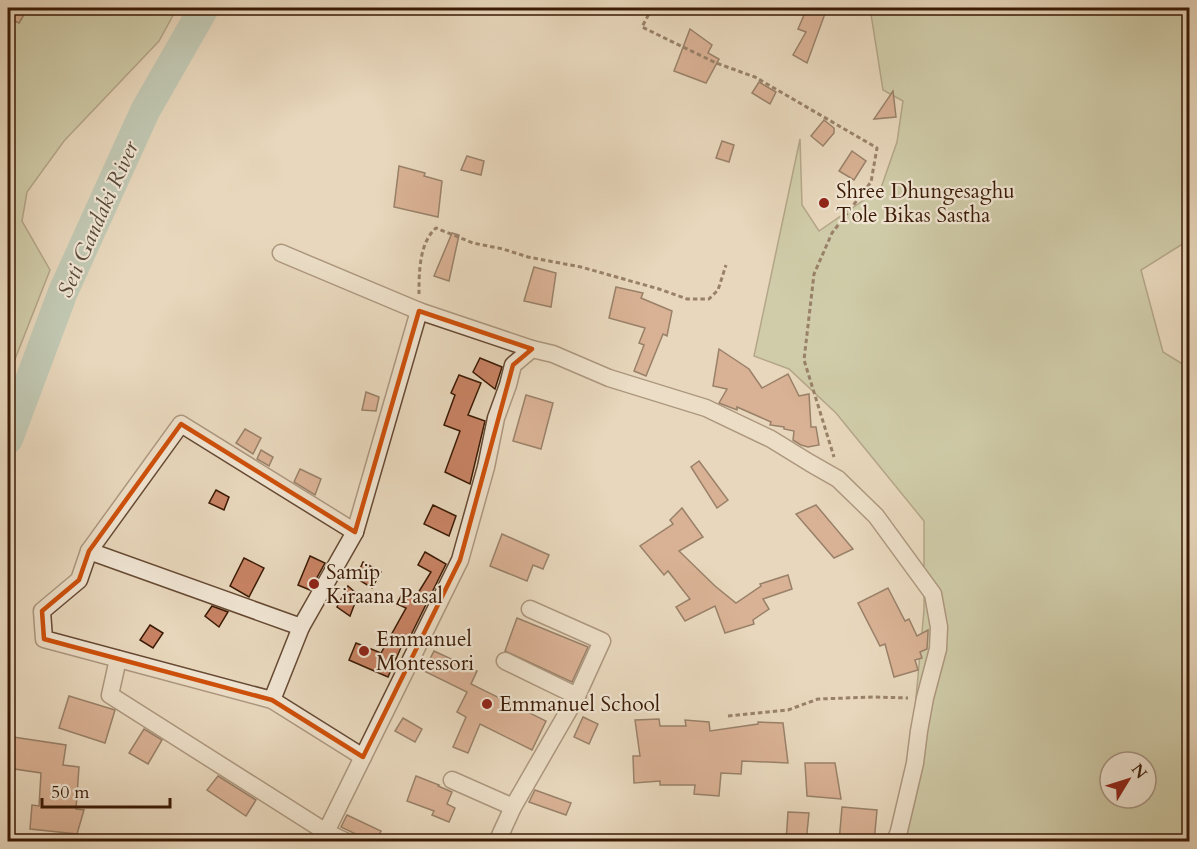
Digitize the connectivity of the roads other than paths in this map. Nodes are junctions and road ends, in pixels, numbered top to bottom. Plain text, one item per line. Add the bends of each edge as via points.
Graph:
1 (281, 253) dead end
2 (419, 311) junction
3 (532, 349) junction
4 (355, 532) junction
5 (89, 551) junction
6 (530, 609) dead end
7 (301, 627) junction
8 (118, 659) junction
9 (506, 661) dead end
10 (577, 696) junction
11 (272, 700) junction
12 (363, 757) junction
13 (452, 780) dead end
14 (513, 807) junction
15 (323, 837) edge
16 (347, 842) edge
17 (497, 842) edge
18 (895, 842) edge

1 - 2 street
2 - 3 street
2 - 4 street
3 - 12 street via 513,365 460,560
3 - 18 street via 706,408 771,439 838,479 876,516 933,594 939,627 915,763
4 - 5 street via 181,424
4 - 7 street
5 - 7 street
5 - 8 street via 79,580 42,611 44,639
6 - 10 street via 602,640
7 - 11 street
8 - 11 street
8 - 15 street via 110,695
9 - 10 street
10 - 14 street
11 - 12 street
12 - 15 street
13 - 14 street
14 - 17 street
15 - 16 street

